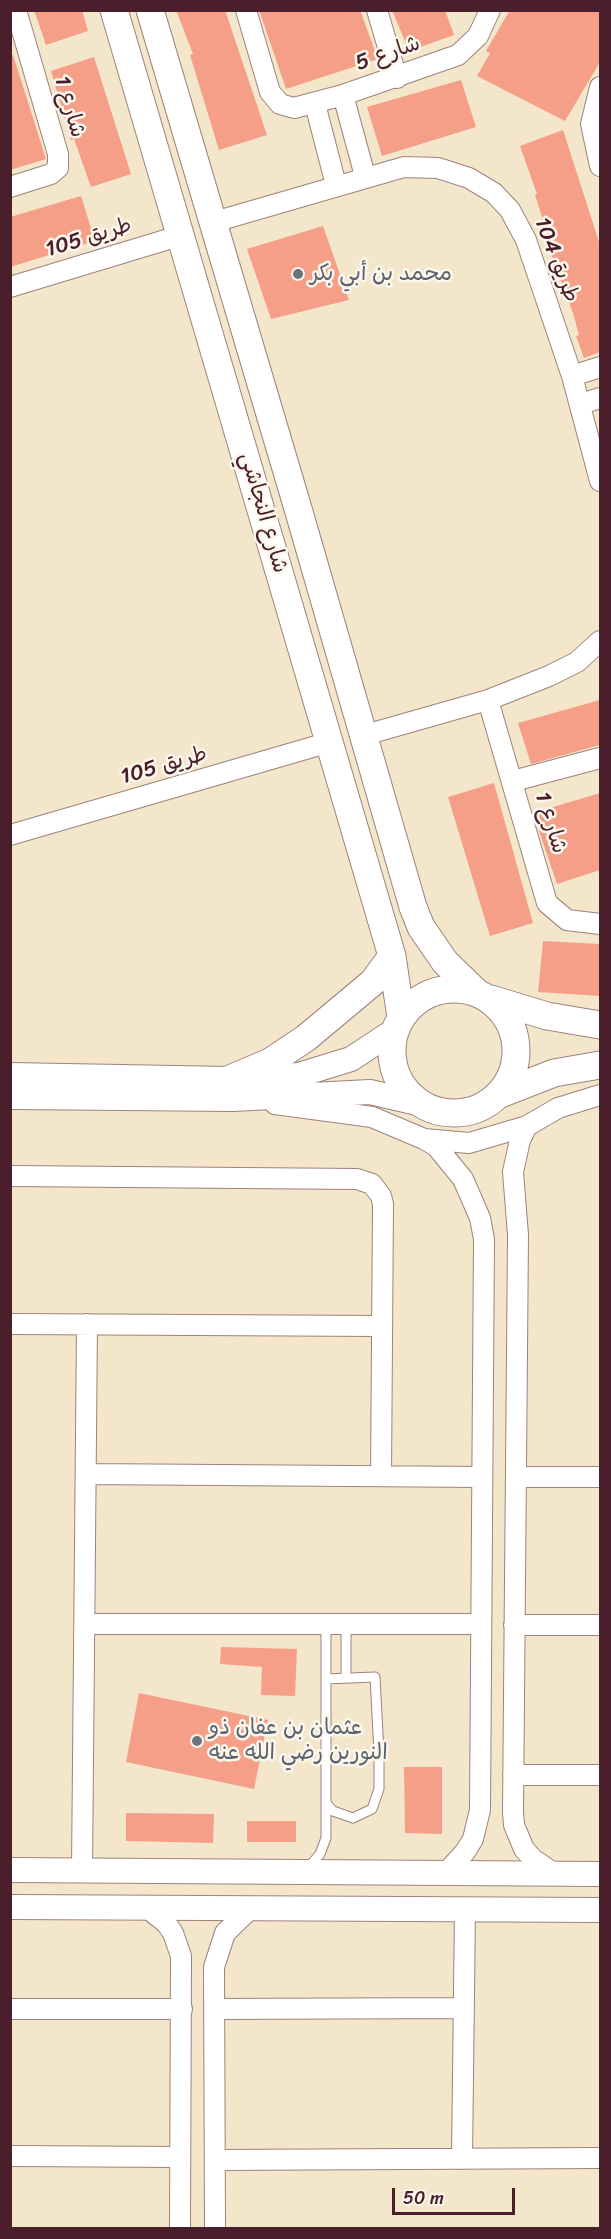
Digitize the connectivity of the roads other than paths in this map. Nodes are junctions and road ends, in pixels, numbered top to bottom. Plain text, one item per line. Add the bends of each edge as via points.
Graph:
1 (16, 10) edge
2 (114, 10) edge
3 (150, 10) edge
4 (246, 10) edge
5 (377, 10) edge
6 (490, 10) edge
7 (397, 78) junction
8 (600, 87) edge
9 (343, 95) junction
10 (315, 104) junction
11 (600, 166) edge
12 (365, 176) junction
13 (336, 185) junction
14 (10, 187) edge
15 (214, 222) junction
16 (182, 235) junction
17 (10, 287) edge
18 (600, 367) edge
19 (572, 376) junction
20 (600, 398) edge
21 (580, 404) junction
22 (600, 481) edge
23 (299, 512) junction
24 (265, 520) junction
25 (313, 558) junction
26 (279, 569) junction
27 (600, 641) edge
28 (488, 700) junction
29 (365, 735) junction
30 (330, 742) junction
31 (600, 758) edge
32 (513, 781) junction
33 (10, 835) edge
34 (600, 924) edge
35 (392, 956) junction
36 (482, 995) junction
37 (398, 1024) junction
38 (600, 1025) edge
39 (600, 1065) edge
40 (10, 1075) edge
41 (232, 1089) junction
42 (498, 1095) junction
43 (600, 1095) edge
44 (10, 1097) edge
45 (422, 1104) junction
46 (526, 1126) junction
47 (424, 1139) junction
48 (10, 1176) edge
49 (10, 1324) edge
50 (87, 1324) junction
51 (382, 1326) junction
52 (86, 1474) junction
53 (381, 1476) junction
54 (516, 1476) junction
55 (482, 1477) junction
56 (600, 1477) edge
57 (84, 1624) junction
58 (326, 1624) junction
59 (346, 1624) junction
60 (481, 1624) junction
61 (514, 1625) junction
62 (600, 1625) edge
63 (346, 1678) junction
64 (326, 1679) junction
65 (513, 1775) junction
66 (600, 1775) edge
67 (326, 1803) junction
68 (10, 1870) edge
69 (82, 1871) junction
70 (299, 1872) junction
71 (445, 1874) junction
72 (555, 1874) junction
73 (600, 1874) edge
74 (10, 1907) edge
75 (147, 1908) junction
76 (251, 1908) junction
77 (465, 1909) junction
78 (600, 1910) edge
79 (464, 2008) junction
80 (182, 2009) junction
81 (214, 2009) junction
82 (10, 2010) edge
83 (10, 2156) edge
84 (180, 2157) junction
85 (600, 2158) edge
86 (462, 2159) junction
87 (214, 2160) junction
88 (180, 2229) edge
89 (215, 2229) edge

1 - 14 street, شارع 1 via 58,154 58,168 51,174
2 - 16 main road, شارع النجاشي
3 - 15 main road, شارع النجاشي
4 - 10 street, شارع 5 via 270,92 280,104 294,108
5 - 7 street
6 - 7 street, شارع 5 via 478,36 458,55
7 - 9 street, شارع 5
8 - 11 street via 591,124
9 - 10 street, شارع 5
9 - 12 street
10 - 13 street
12 - 13 street, طريق 104
12 - 19 street, طريق 104 via 404,167 438,168 469,178 494,193 510,210 526,240
13 - 15 street, طريق 104
15 - 23 main road, شارع النجاشي
16 - 17 street, طريق 105
16 - 24 main road, شارع النجاشي
18 - 19 street
19 - 21 street, طريق 104
20 - 21 street
21 - 22 street, طريق 104
23 - 24 main road via 282,524
23 - 25 main road, شارع النجاشي
24 - 26 main road, شارع النجاشي
25 - 26 main road via 295,556
25 - 29 main road, شارع النجاشي
26 - 30 main road, شارع النجاشي
27 - 28 street via 577,662
28 - 29 street
28 - 32 street, شارع 1
29 - 36 main road, شارع النجاشي via 413,907 439,954
30 - 33 street, طريق 105
30 - 35 main road, شارع النجاشي
31 - 32 street
32 - 34 street, شارع 1 via 547,903 567,920
35 - 37 main road, شارع النجاشي
35 - 41 main road via 373,982 306,1038
36 - 37 main road via 455,988 434,992 420,998
36 - 38 main road, شارع النجاشي via 547,1016
36 - 42 main road via 507,1018 516,1044 513,1072
37 - 41 street via 374,1046 326,1069
37 - 45 main road via 392,1044 396,1071 411,1095
39 - 42 main road via 554,1073
40 - 41 street
41 - 44 street
41 - 45 street via 370,1092
41 - 47 street via 372,1117
42 - 45 main road via 462,1113 434,1110
43 - 46 street via 558,1108
46 - 47 street via 469,1143
46 - 54 street via 513,1172 518,1235
47 - 55 street via 436,1146 463,1179 482,1228
48 - 51 street via 365,1181 377,1190 383,1204
49 - 50 street
50 - 51 street
50 - 52 street
51 - 53 street
52 - 53 street
52 - 57 street
53 - 55 street
54 - 56 street
54 - 61 street
55 - 60 street
57 - 58 street
57 - 69 street
58 - 59 street
58 - 64 lane
59 - 60 street
59 - 63 lane
60 - 71 street via 480,1810 473,1839
61 - 62 street
61 - 65 street
63 - 64 lane
63 - 67 lane via 375,1677 377,1799 363,1815 352,1818 342,1817
64 - 67 lane
65 - 66 street
65 - 72 street via 518,1837 533,1859
67 - 70 lane via 323,1846 314,1861
68 - 69 street
69 - 70 street
70 - 71 street
71 - 72 street
72 - 73 street
74 - 75 street
75 - 76 street
75 - 80 street via 165,1923 178,1944
76 - 77 street
76 - 81 street via 232,1924 219,1944 214,1967
77 - 78 street
77 - 79 street
79 - 81 street
79 - 86 street
80 - 82 street
80 - 84 street
81 - 87 street
83 - 84 street
84 - 88 street
85 - 86 street
86 - 87 street
87 - 89 street

